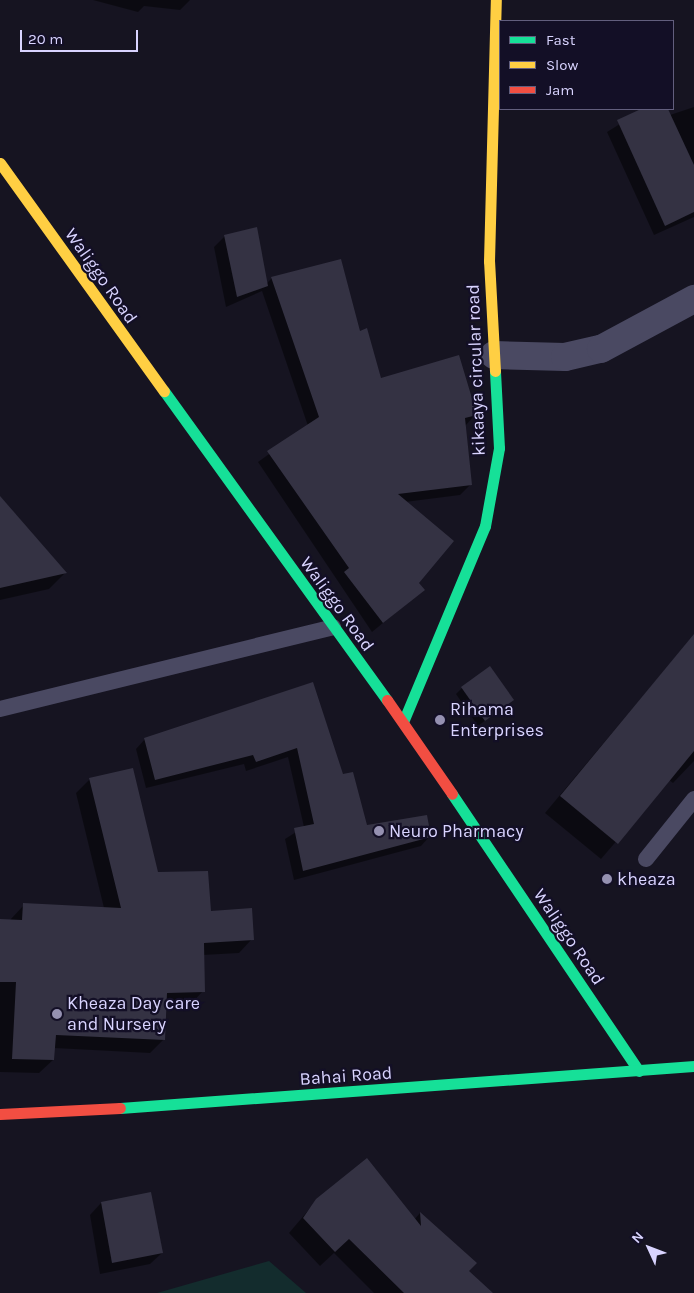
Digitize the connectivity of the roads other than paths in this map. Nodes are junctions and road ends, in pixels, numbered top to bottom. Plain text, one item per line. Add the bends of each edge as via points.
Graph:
1 (496, 0) edge
2 (0, 163) edge
3 (694, 299) edge
4 (494, 356) junction
5 (333, 627) junction
6 (0, 709) edge
7 (403, 722) junction
8 (694, 799) edge
9 (646, 859) dead end
10 (694, 1066) edge
11 (639, 1071) junction
12 (0, 1114) edge

1 - 4 street, kikaaya circular road via 490,184
2 - 5 street, Waliggo Road
3 - 4 street via 601,349 565,357
4 - 7 street, kikaaya circular road via 499,448 485,526
5 - 6 lane
5 - 7 street, Waliggo Road
7 - 11 street, Waliggo Road
8 - 9 lane
10 - 11 street, Bahai Road
11 - 12 street, Bahai Road via 231,1102

